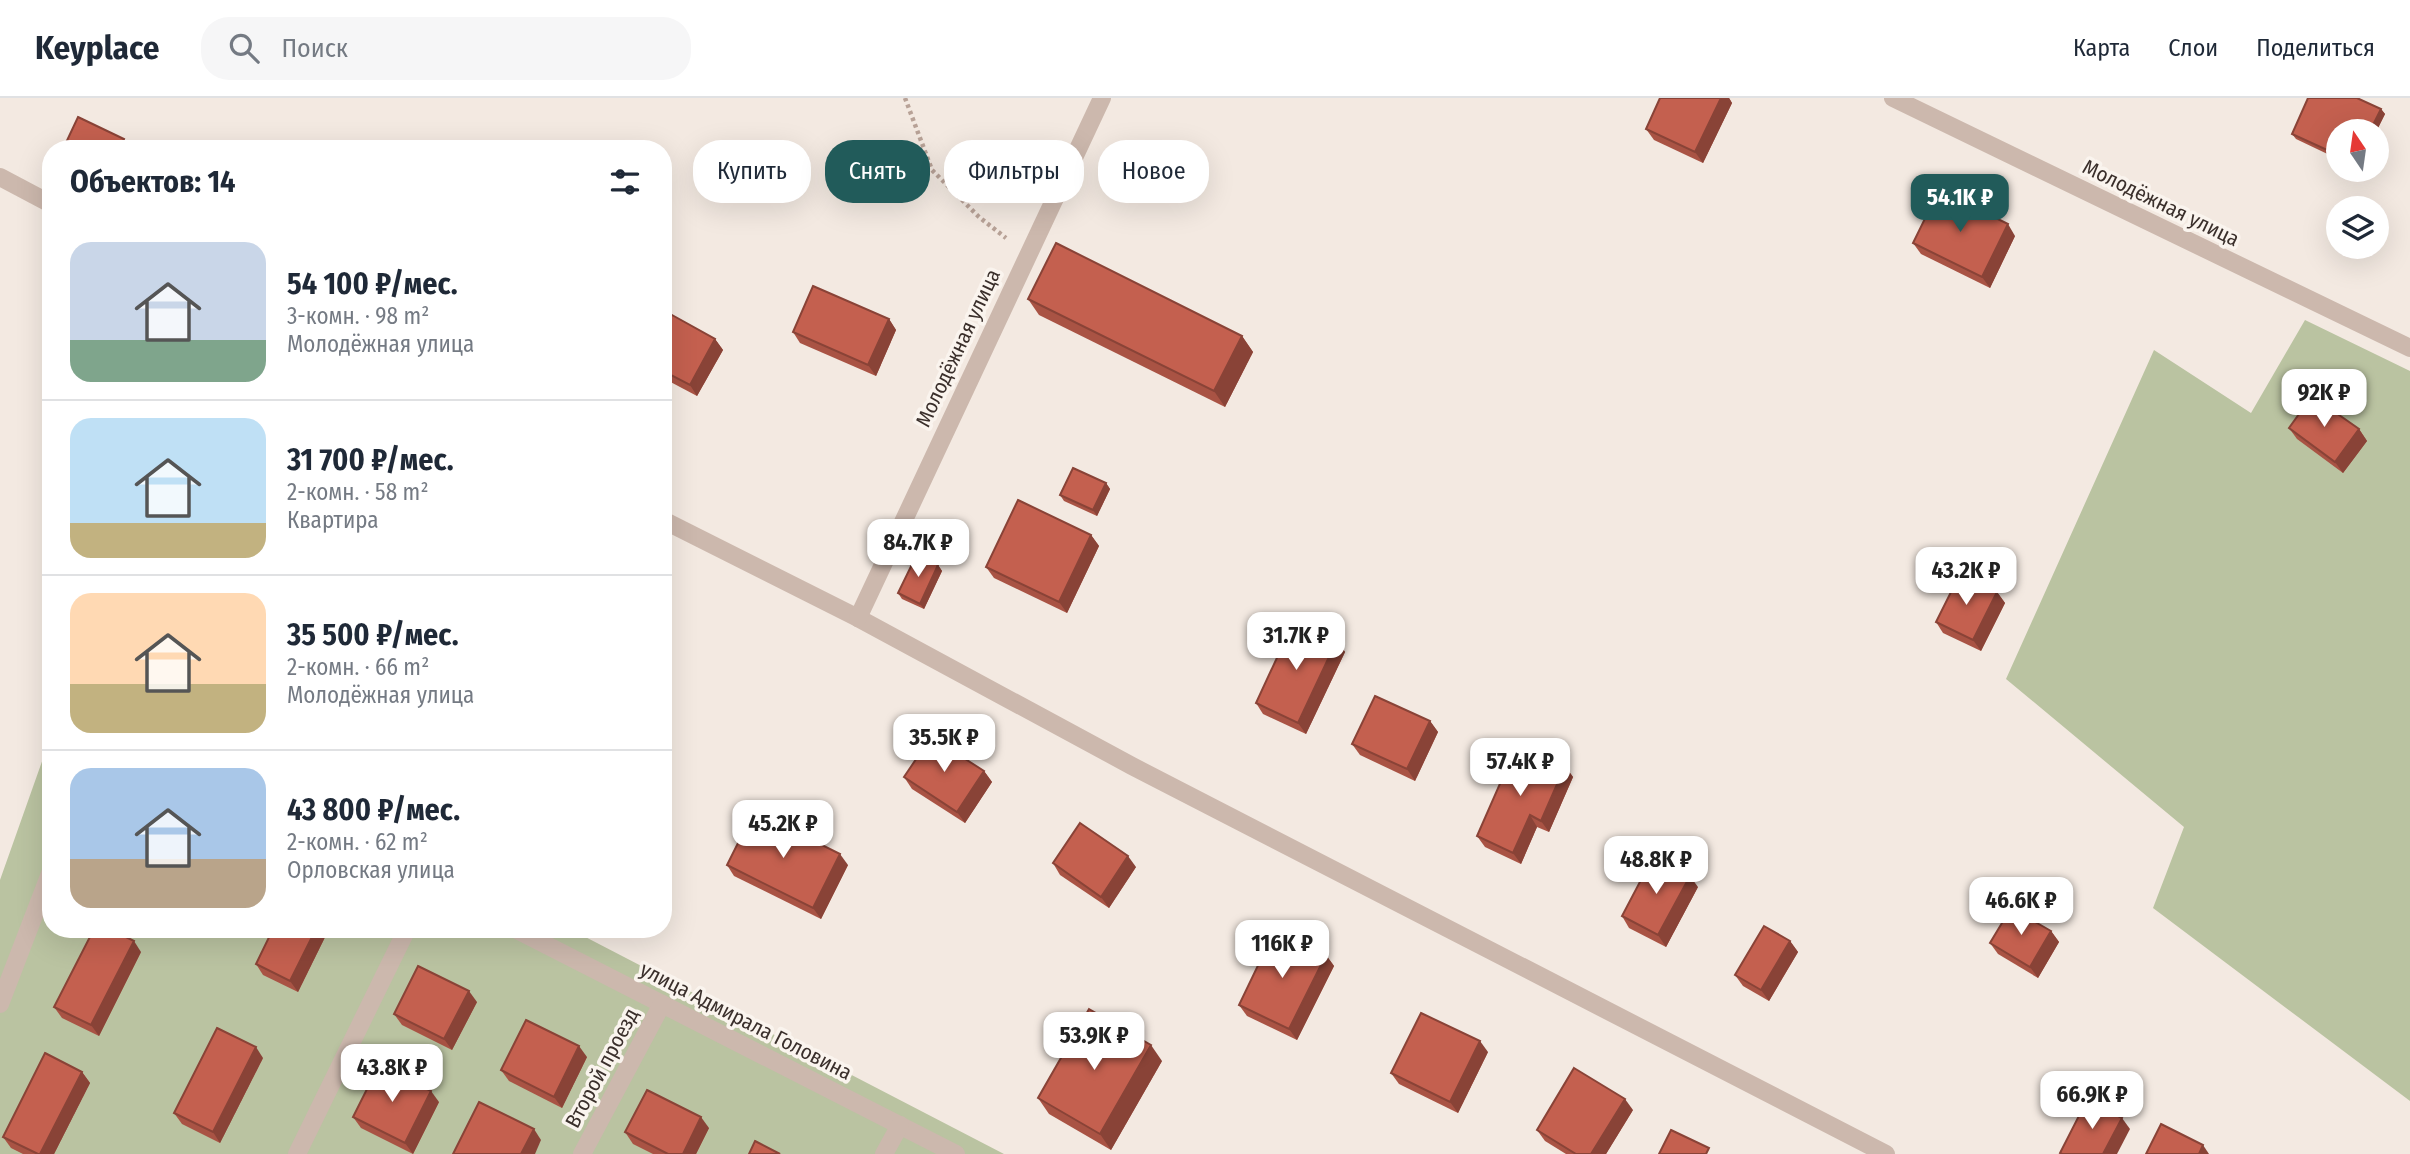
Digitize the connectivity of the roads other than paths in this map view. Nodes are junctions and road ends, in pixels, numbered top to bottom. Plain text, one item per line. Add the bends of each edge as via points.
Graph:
1 (1101, 98) edge
2 (1893, 98) edge
3 (0, 177) edge
4 (42, 199) edge
5 (2410, 348) edge
6 (672, 525) edge
7 (858, 618) junction
8 (42, 894) edge
9 (403, 938) edge
10 (533, 938) edge
11 (0, 1004) edge
12 (662, 1004) junction
13 (900, 1125) junction
14 (297, 1154) edge
15 (582, 1154) edge
16 (884, 1154) edge
17 (956, 1154) edge
18 (1886, 1154) edge

1 - 7 street, Молодёжная улица
2 - 5 street, Молодёжная улица
3 - 4 street
6 - 7 street
7 - 18 street via 1132,766
8 - 11 street
9 - 14 street
10 - 12 street, улица Адмирала Головина
12 - 13 street, улица Адмирала Головина
12 - 15 street, Второй проезд
13 - 16 street
13 - 17 street, улица Адмирала Головина

